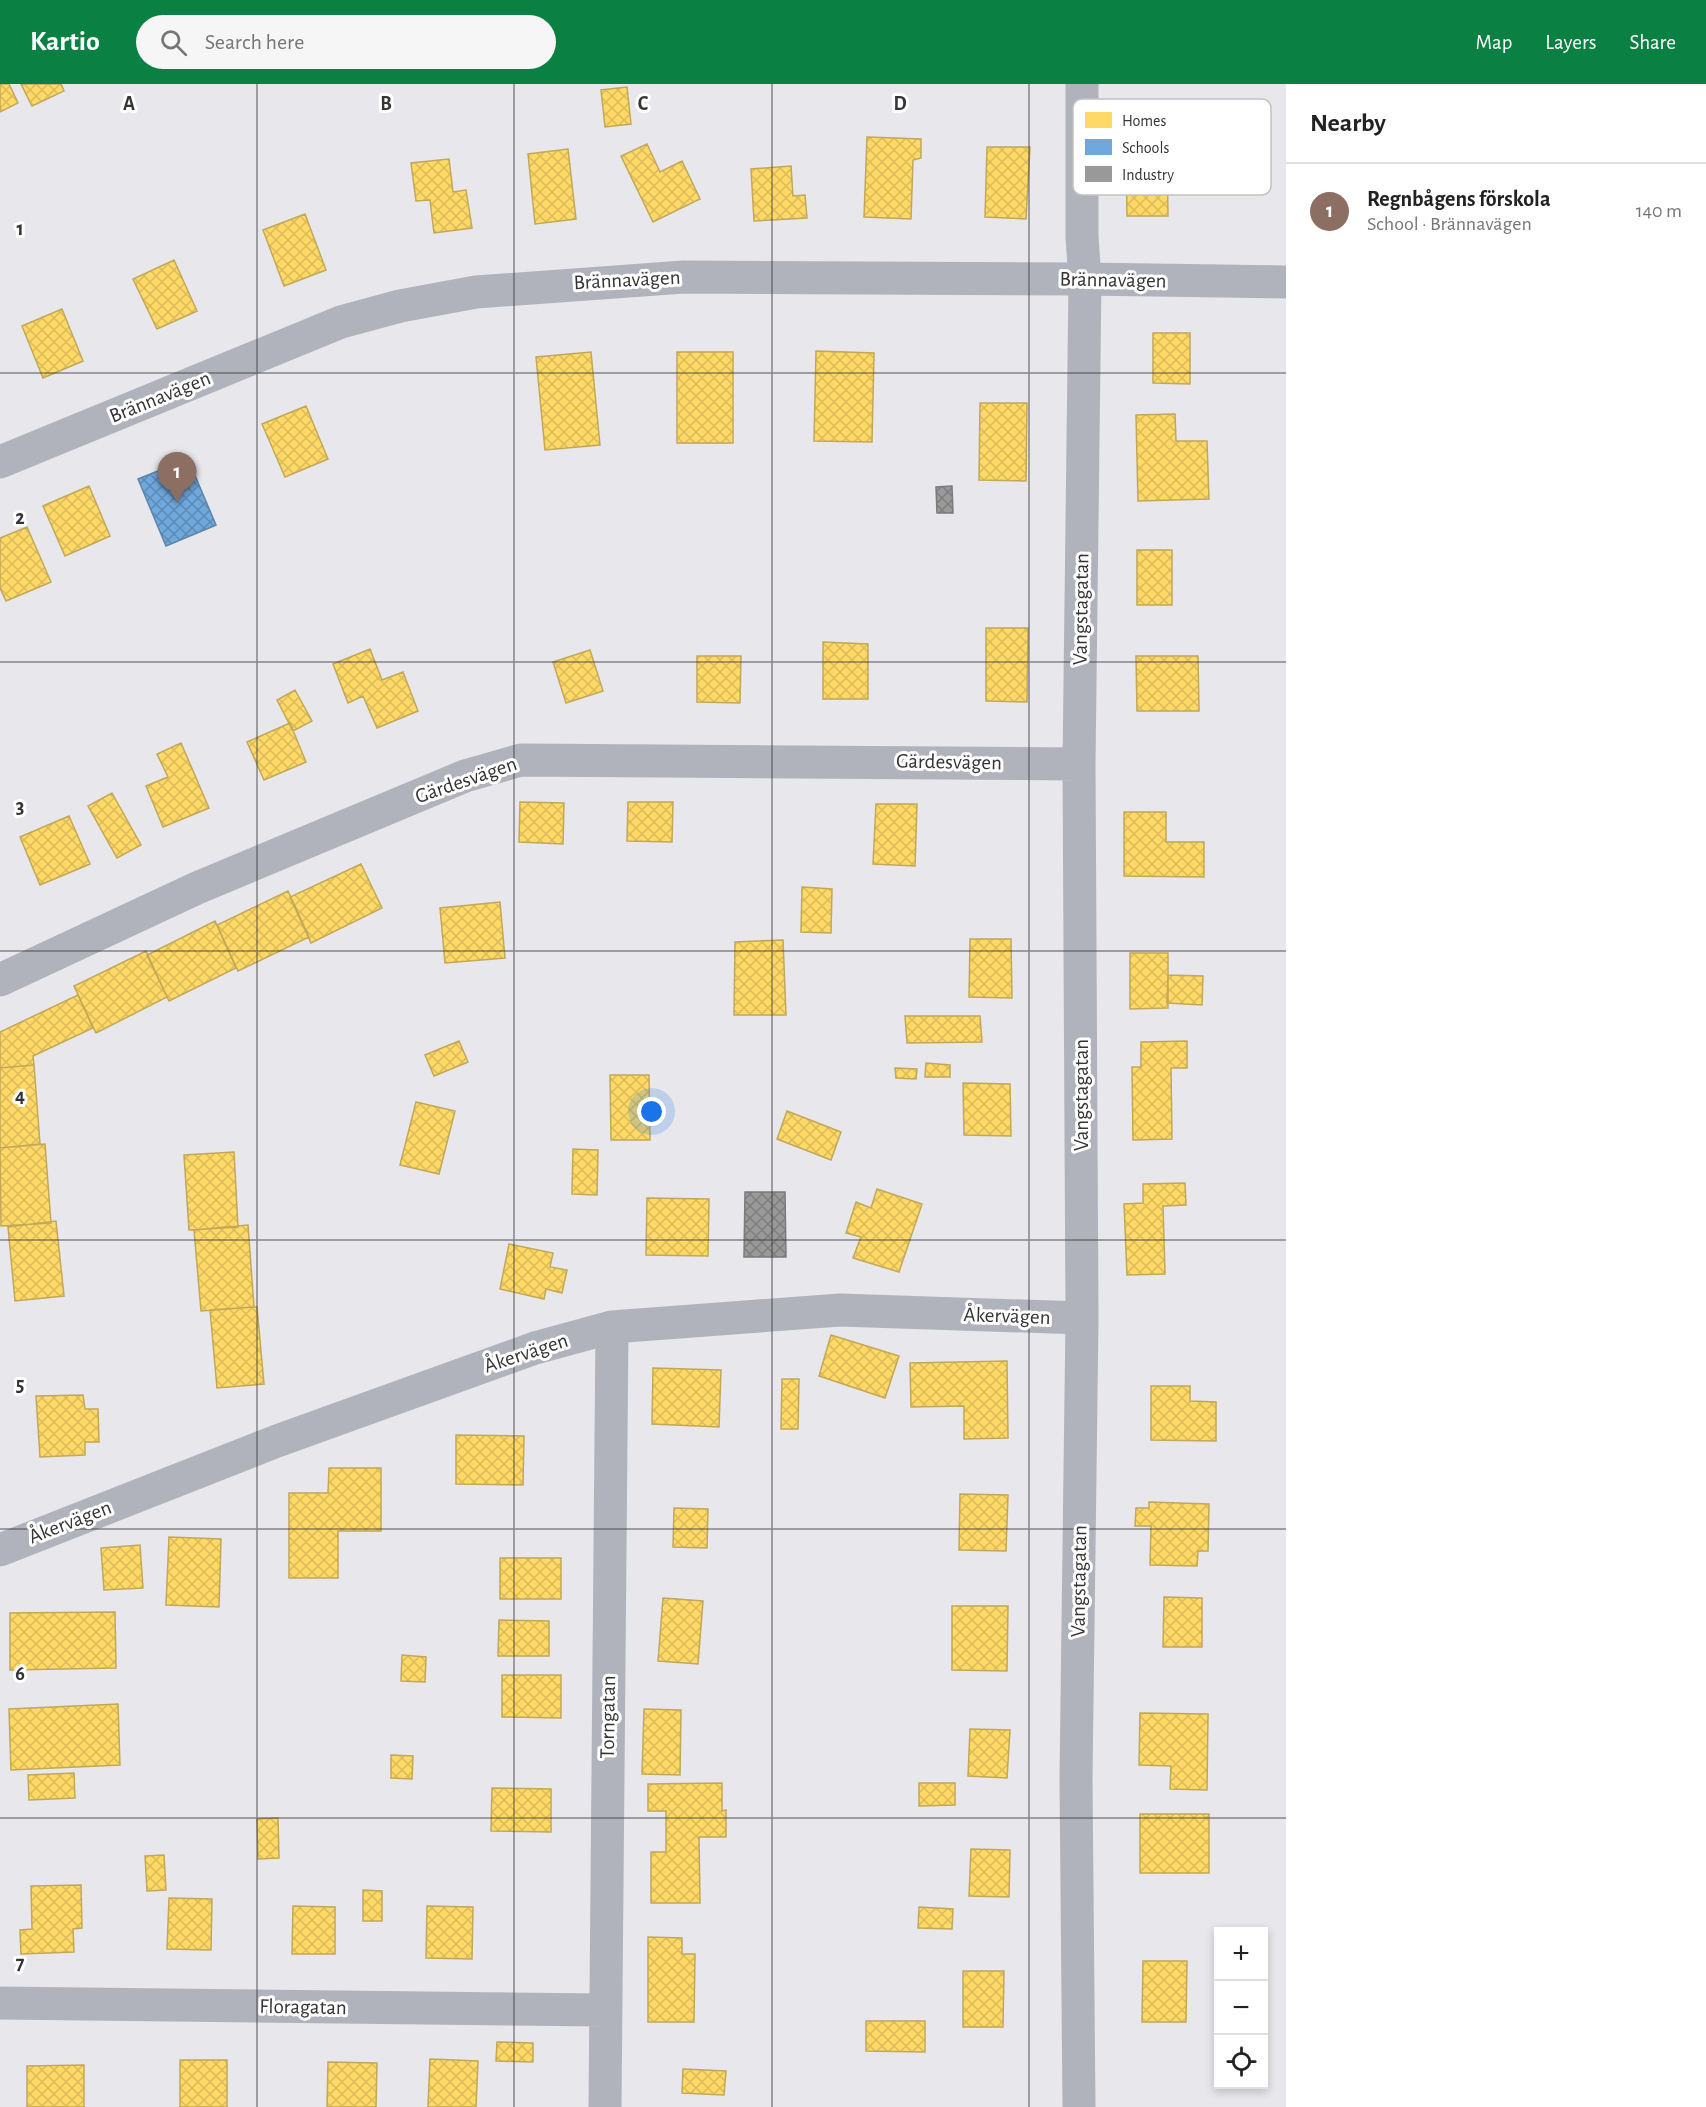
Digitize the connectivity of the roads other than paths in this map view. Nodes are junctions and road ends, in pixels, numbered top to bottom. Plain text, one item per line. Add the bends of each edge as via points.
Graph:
1 (1082, 195) edge
2 (1085, 279) junction
3 (1286, 282) edge
4 (0, 462) edge
5 (1079, 764) junction
6 (0, 980) edge
7 (1082, 1318) junction
8 (612, 1327) junction
9 (0, 1550) edge
10 (0, 2003) edge
11 (605, 2010) junction
12 (606, 2107) edge
13 (1079, 2107) edge

1 - 2 street, Vangstagatan
2 - 3 street, Brännavägen
2 - 4 street, Brännavägen via 684,276 476,292 341,322
2 - 5 street, Vangstagatan
5 - 6 street, Gärdesvägen via 521,760 465,776 197,888
5 - 7 street, Vangstagatan
7 - 8 street, Åkervägen via 840,1310
7 - 13 street, Vangstagatan via 1076,1779
8 - 9 street, Åkervägen via 535,1348 400,1396
8 - 11 street, Torngatan
10 - 11 street, Floragatan
11 - 12 street, Torngatan

